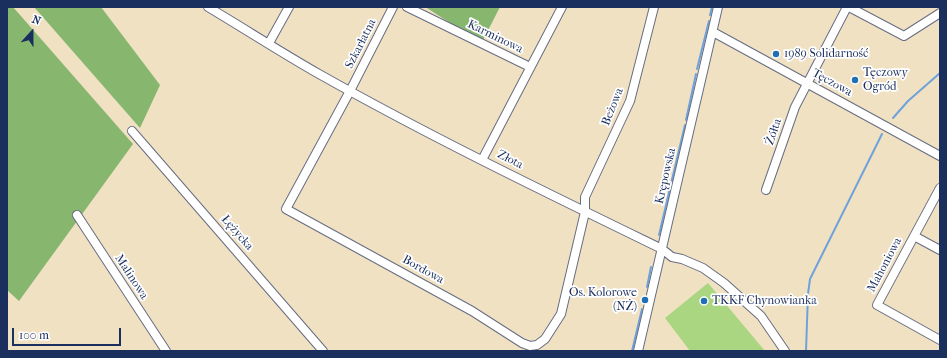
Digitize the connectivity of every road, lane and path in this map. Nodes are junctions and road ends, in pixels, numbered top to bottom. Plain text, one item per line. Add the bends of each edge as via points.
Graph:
1 (208, 7) edge
2 (289, 7) edge
3 (393, 7) edge
4 (407, 7) edge
5 (562, 7) edge
6 (654, 7) edge
7 (718, 7) edge
8 (848, 7) edge
9 (940, 13) edge
10 (712, 32) junction
11 (269, 43) junction
12 (530, 67) junction
13 (807, 83) junction
14 (350, 91) junction
15 (132, 131) dead end
16 (940, 156) edge
17 (482, 160) junction
18 (940, 188) edge
19 (766, 190) dead end
20 (585, 212) junction
21 (76, 215) dead end
22 (914, 236) junction
23 (662, 249) junction
24 (940, 250) edge
25 (940, 340) edge
26 (166, 351) edge
27 (323, 351) edge
28 (638, 351) edge
29 (784, 351) edge

1 - 11 street, Złota
2 - 11 street
3 - 14 street, Szkarłatna
4 - 12 street, Karminowa
5 - 12 street, Karminowa
6 - 20 street, Beżowa via 630,102 585,197
7 - 10 street, Krępowska
8 - 9 street via 904,36
8 - 13 street, Żółta
10 - 13 street, Tęczowa
10 - 23 street, Krępowska
11 - 14 street, Złota
12 - 17 street, Karminowa
13 - 16 street, Tęczowa
13 - 19 street, Żółta via 795,107
14 - 17 street, Złota
14 - 20 street, Bordowa via 286,209 472,311 522,343 537,345 545,339 561,314
15 - 27 street, Łężycka
17 - 20 street, Złota
18 - 22 street, Mahoniowa
20 - 23 street, Złota
21 - 26 street, Malinowa
22 - 24 street, Mahoniowa
22 - 25 street, Mahoniowa via 877,304
23 - 28 street, Krępowska
23 - 29 street, Złota via 672,256 703,268 724,283 761,316

